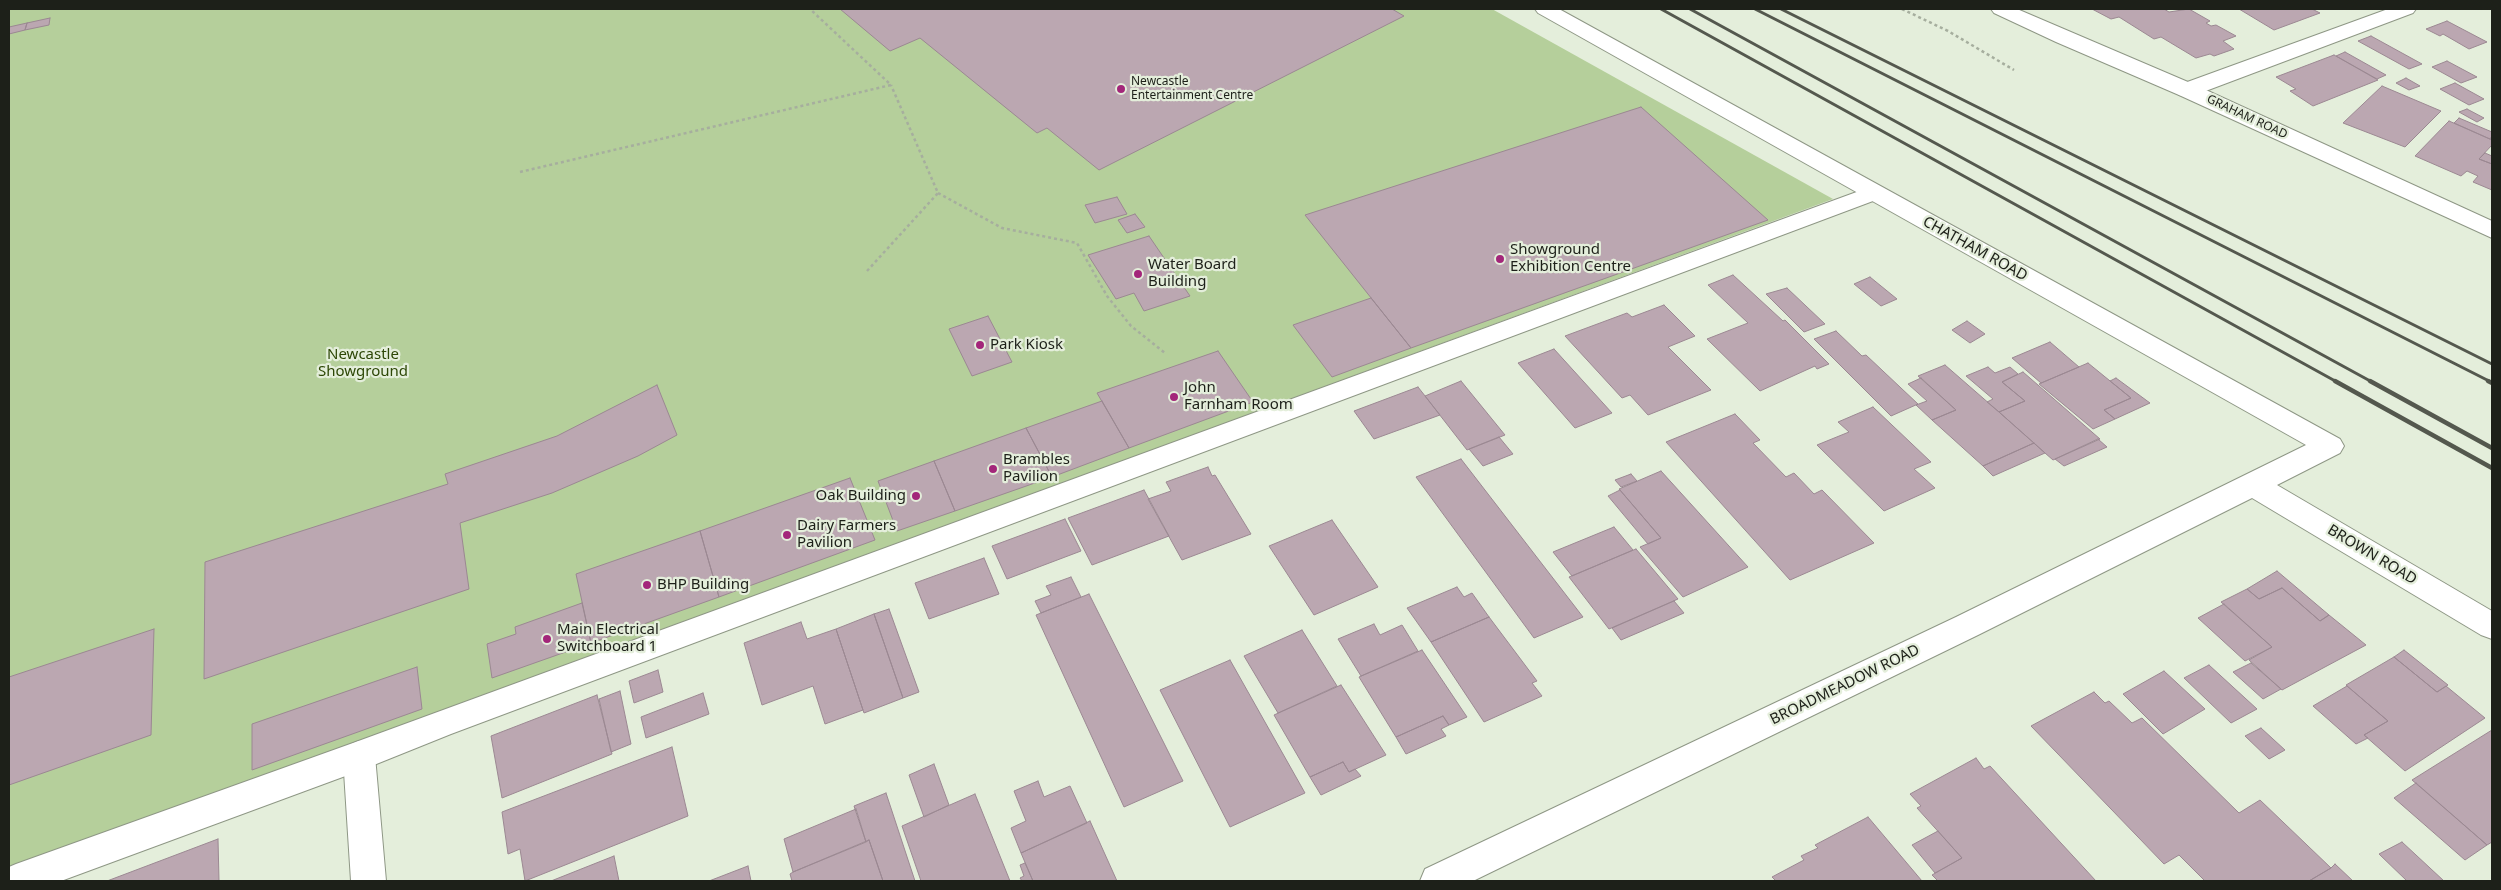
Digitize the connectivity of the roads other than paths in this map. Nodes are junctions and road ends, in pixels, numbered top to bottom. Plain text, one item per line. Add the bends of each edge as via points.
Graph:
1 (1545, 9) edge
2 (2001, 9) edge
3 (2406, 9) edge
4 (2187, 90) junction
5 (1873, 193) junction
6 (2492, 230) edge
7 (2252, 484) junction
8 (2492, 626) edge
9 (359, 756) junction
10 (16, 881) edge
11 (369, 881) edge
12 (1437, 881) edge

1 - 5 street, CHATHAM ROAD
2 - 4 street, GRAHAM ROAD
3 - 4 street
4 - 6 street, GRAHAM ROAD
5 - 7 street, CHATHAM ROAD via 2330,446
5 - 9 street
7 - 8 street, BROWN ROAD
7 - 12 street, BROADMEADOW ROAD via 1958,631
9 - 10 street
9 - 11 street

